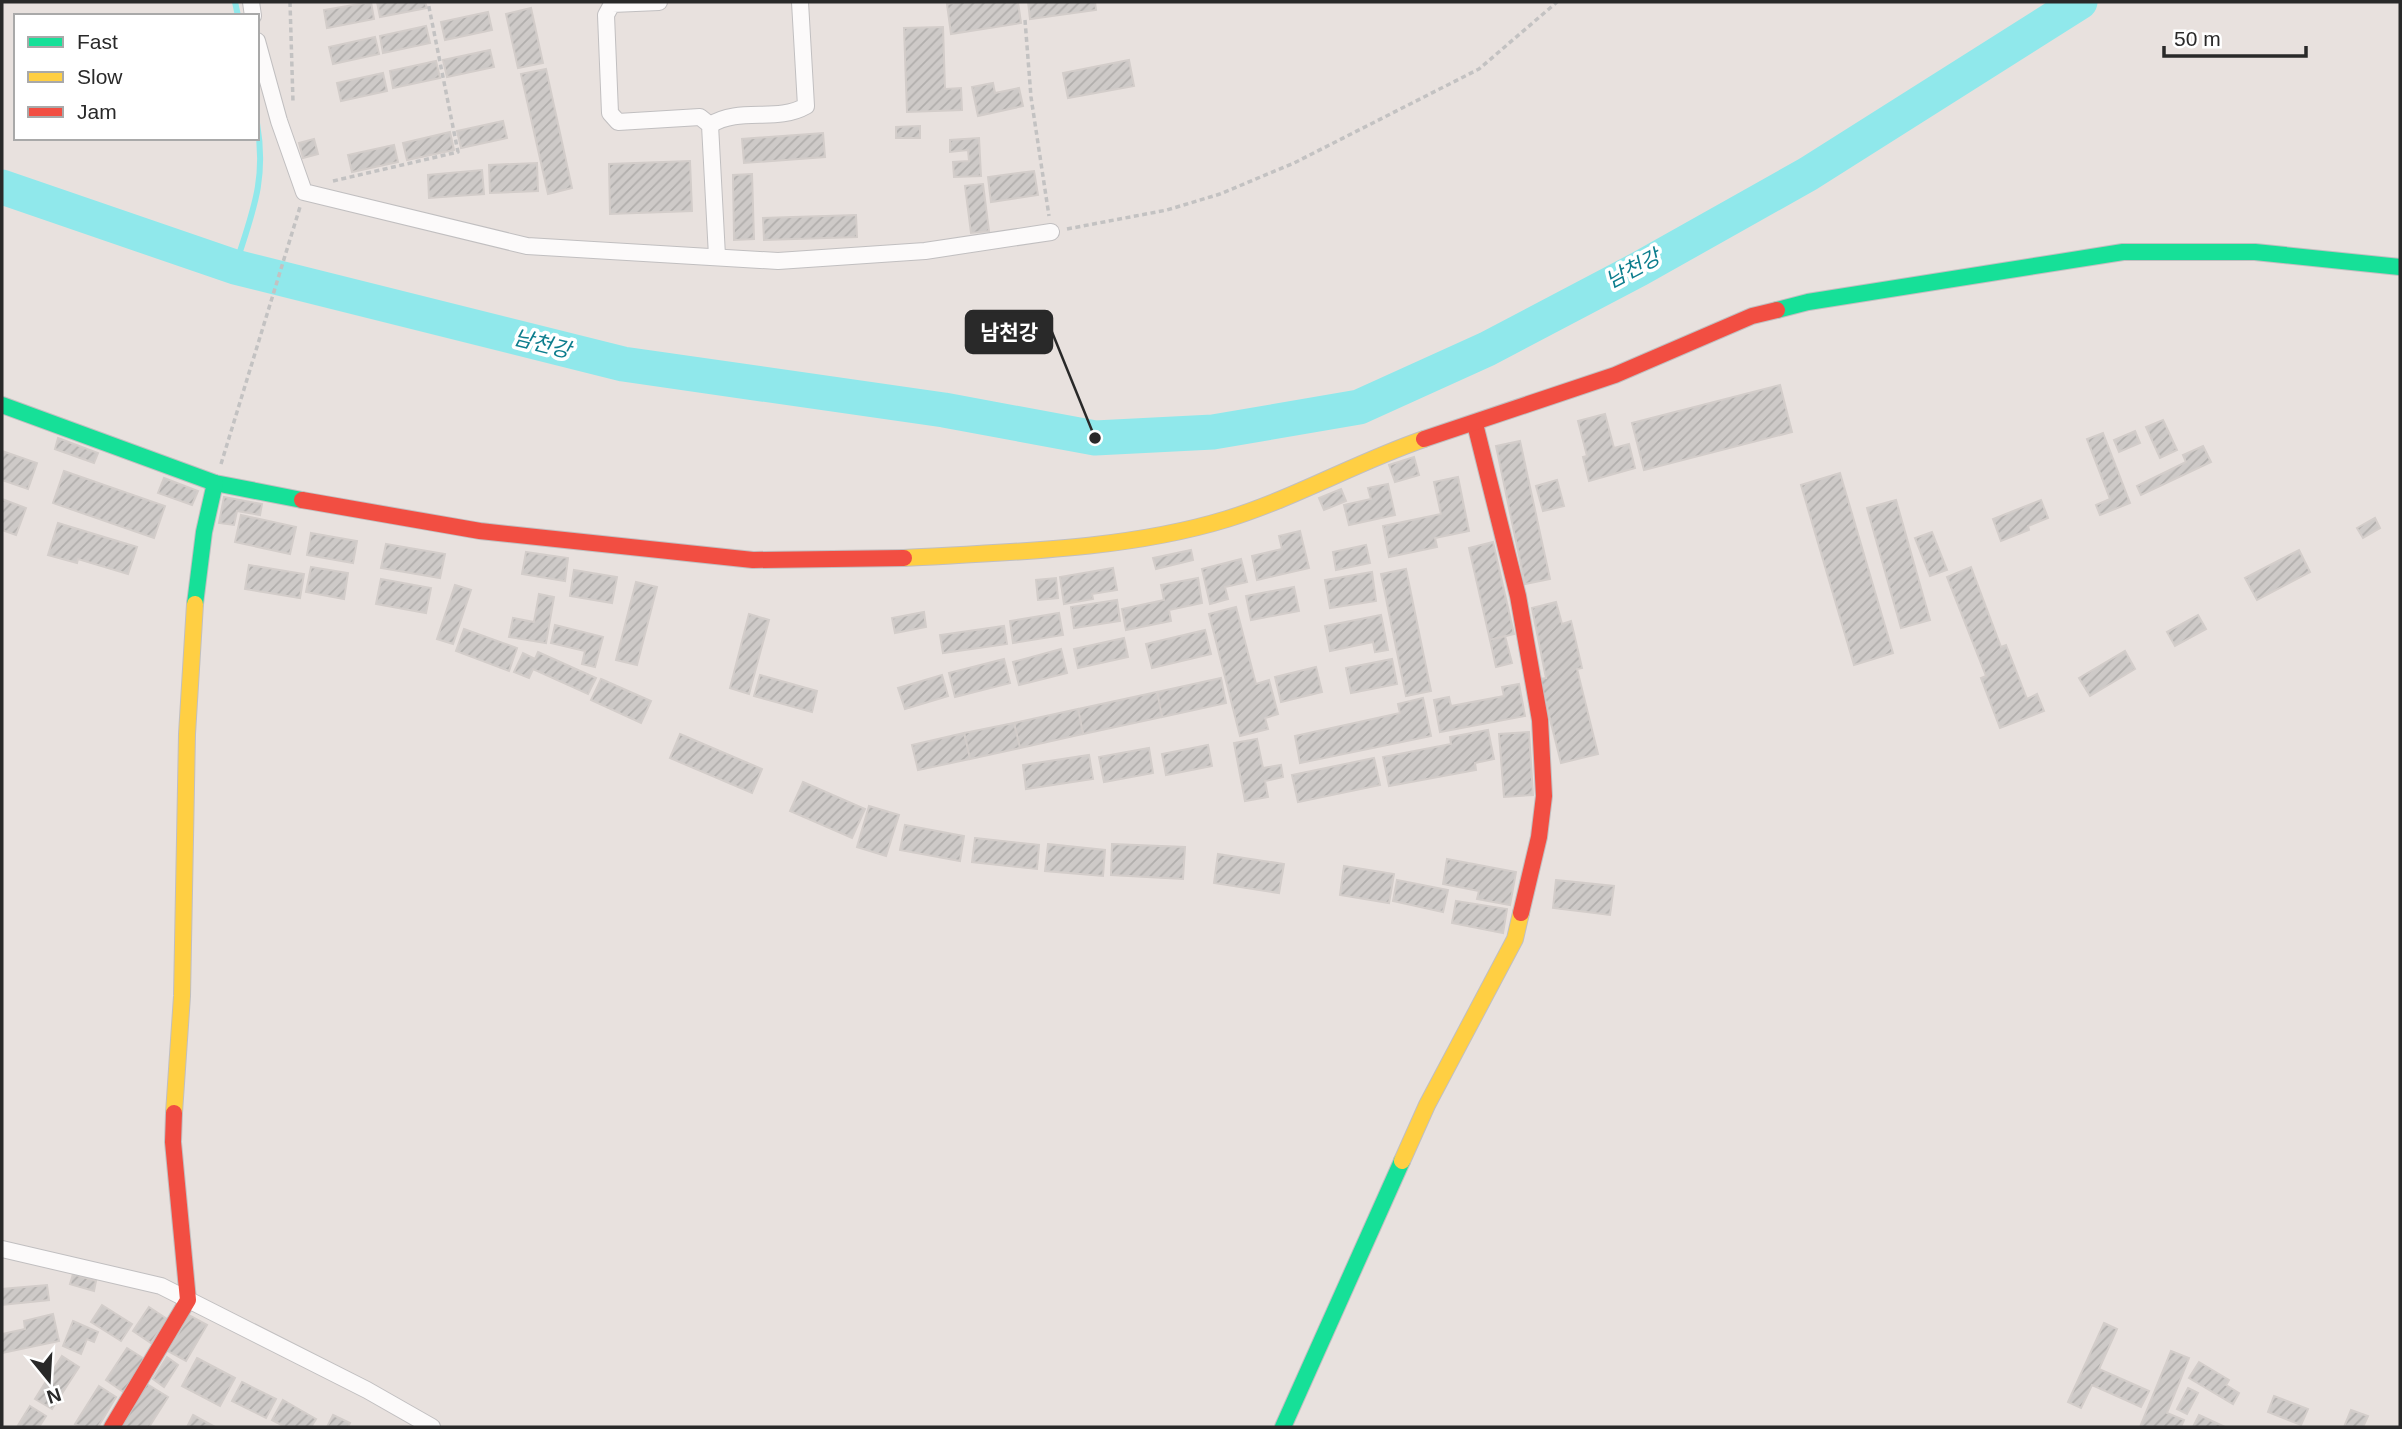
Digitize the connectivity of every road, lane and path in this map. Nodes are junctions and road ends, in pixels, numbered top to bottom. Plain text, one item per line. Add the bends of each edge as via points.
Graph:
1 (290, 2) edge
2 (428, 2) edge
3 (659, 2) edge
4 (800, 2) edge
5 (1557, 2) edge
6 (1025, 20) dead end
7 (259, 48) edge
8 (293, 110) dead end
9 (710, 125) junction
10 (304, 192) junction
11 (1051, 232) junction
12 (717, 256) junction
13 (2400, 267) edge
14 (2, 405) edge
15 (1475, 424) junction
16 (215, 483) junction
17 (2, 1249) edge
18 (188, 1300) junction
19 (112, 1427) edge
20 (432, 1427) edge
21 (1283, 1427) edge

1 - 8 path
2 - 10 path via 458,152 321,183
3 - 9 street via 612,4 606,15 610,113 618,122 700,117
4 - 9 street via 806,106 795,112 724,116
5 - 11 path via 1479,69 1293,163 1220,194 1167,210
6 - 11 path
7 - 10 street
9 - 12 street
10 - 12 street via 527,246
10 - 16 path
11 - 12 street via 911,252 778,261
13 - 15 street via 2255,253 2123,252 1808,302 1752,316 1615,375
14 - 16 street
15 - 16 street via 1400,447 1290,497 1181,531 1050,548 863,561 753,560 480,531
15 - 21 street via 1518,596 1540,720 1544,796 1539,837 1515,939 1427,1105
16 - 18 street via 193,621 182,996 174,1103 173,1142
17 - 18 street via 161,1286
18 - 19 street
18 - 20 street

